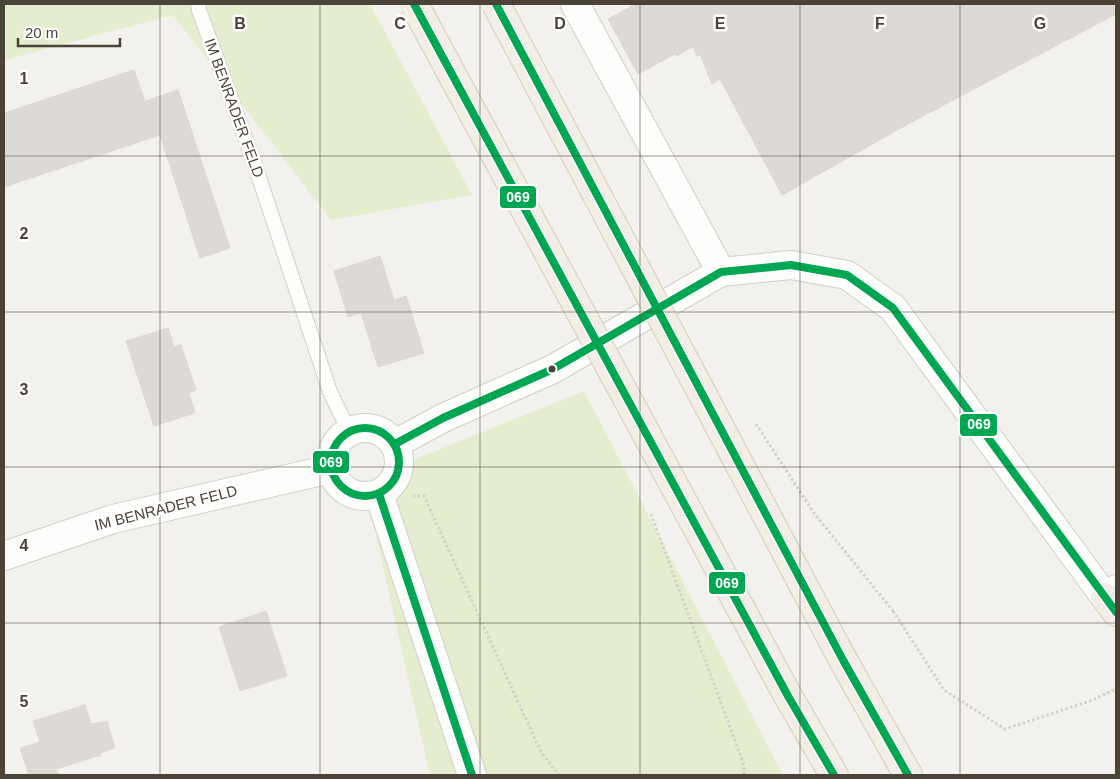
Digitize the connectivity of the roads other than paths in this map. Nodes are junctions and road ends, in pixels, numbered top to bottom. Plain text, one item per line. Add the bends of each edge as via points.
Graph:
1 (414, 4) edge
2 (496, 4) edge
3 (576, 4) edge
4 (199, 7) edge
5 (721, 272) junction
6 (349, 431) junction
7 (395, 444) junction
8 (331, 469) junction
9 (379, 494) junction
10 (4, 556) edge
11 (1112, 600) edge
12 (472, 775) edge
13 (834, 775) edge
14 (908, 775) edge

1 - 13 main road, bridge via 788,696
2 - 14 main road, bridge
3 - 5 street
4 - 6 lane, IM BENRADER FELD via 330,392
5 - 7 street via 553,369 443,418
5 - 11 street via 791,265 847,275 893,308
6 - 7 street via 364,427 383,433
6 - 8 street via 338,440 331,455
7 - 9 street via 399,465 392,484
8 - 9 street via 341,488 359,497
8 - 10 street, IM BENRADER FELD via 113,519
9 - 12 street

